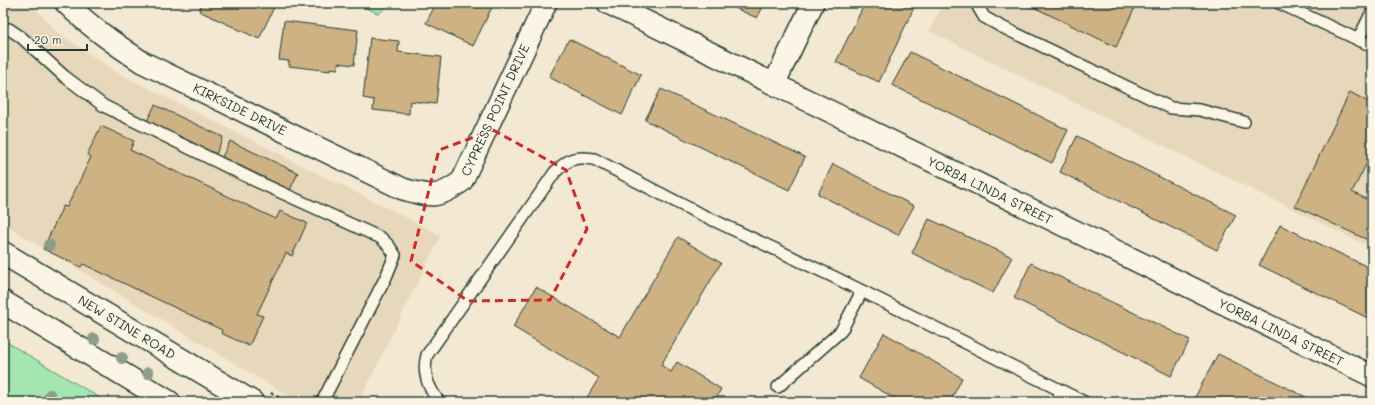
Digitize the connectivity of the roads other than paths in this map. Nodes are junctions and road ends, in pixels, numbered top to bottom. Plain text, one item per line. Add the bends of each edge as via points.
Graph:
1 (66, 3) edge
2 (546, 3) edge
3 (608, 3) edge
4 (813, 3) edge
5 (976, 3) edge
6 (1279, 3) edge
7 (1372, 12) edge
8 (3, 29) edge
9 (1358, 40) junction
10 (1372, 46) edge
11 (774, 84) junction
12 (1244, 122) dead end
13 (426, 196) joint
14 (3, 253) edge
15 (862, 291) junction
16 (3, 302) edge
17 (1372, 376) edge
18 (778, 387) dead end
19 (1062, 391) junction
20 (169, 402) edge
21 (252, 402) edge
22 (322, 402) edge
23 (439, 402) edge
24 (1056, 402) edge
25 (1084, 402) edge

1 - 13 street, KIRKSIDE DRIVE via 108,39 142,62 403,189
2 - 13 street, CYPRESS POINT DRIVE via 462,181 446,193
3 - 11 street, YORBA LINDA STREET
4 - 11 street
5 - 12 lane via 984,17 1000,26 1171,108 1200,110
6 - 9 lane
7 - 9 lane
8 - 22 lane via 10,29 21,37 64,76 104,106 256,181 381,238 389,246 395,255 386,276
9 - 10 lane
11 - 17 street, YORBA LINDA STREET
14 - 21 main road, NEW STINE ROAD
15 - 18 lane via 841,331
15 - 19 lane
15 - 23 lane via 694,211 594,159 578,156 567,161 555,172 427,355 426,376 431,391
16 - 20 main road
19 - 24 lane
19 - 25 lane

